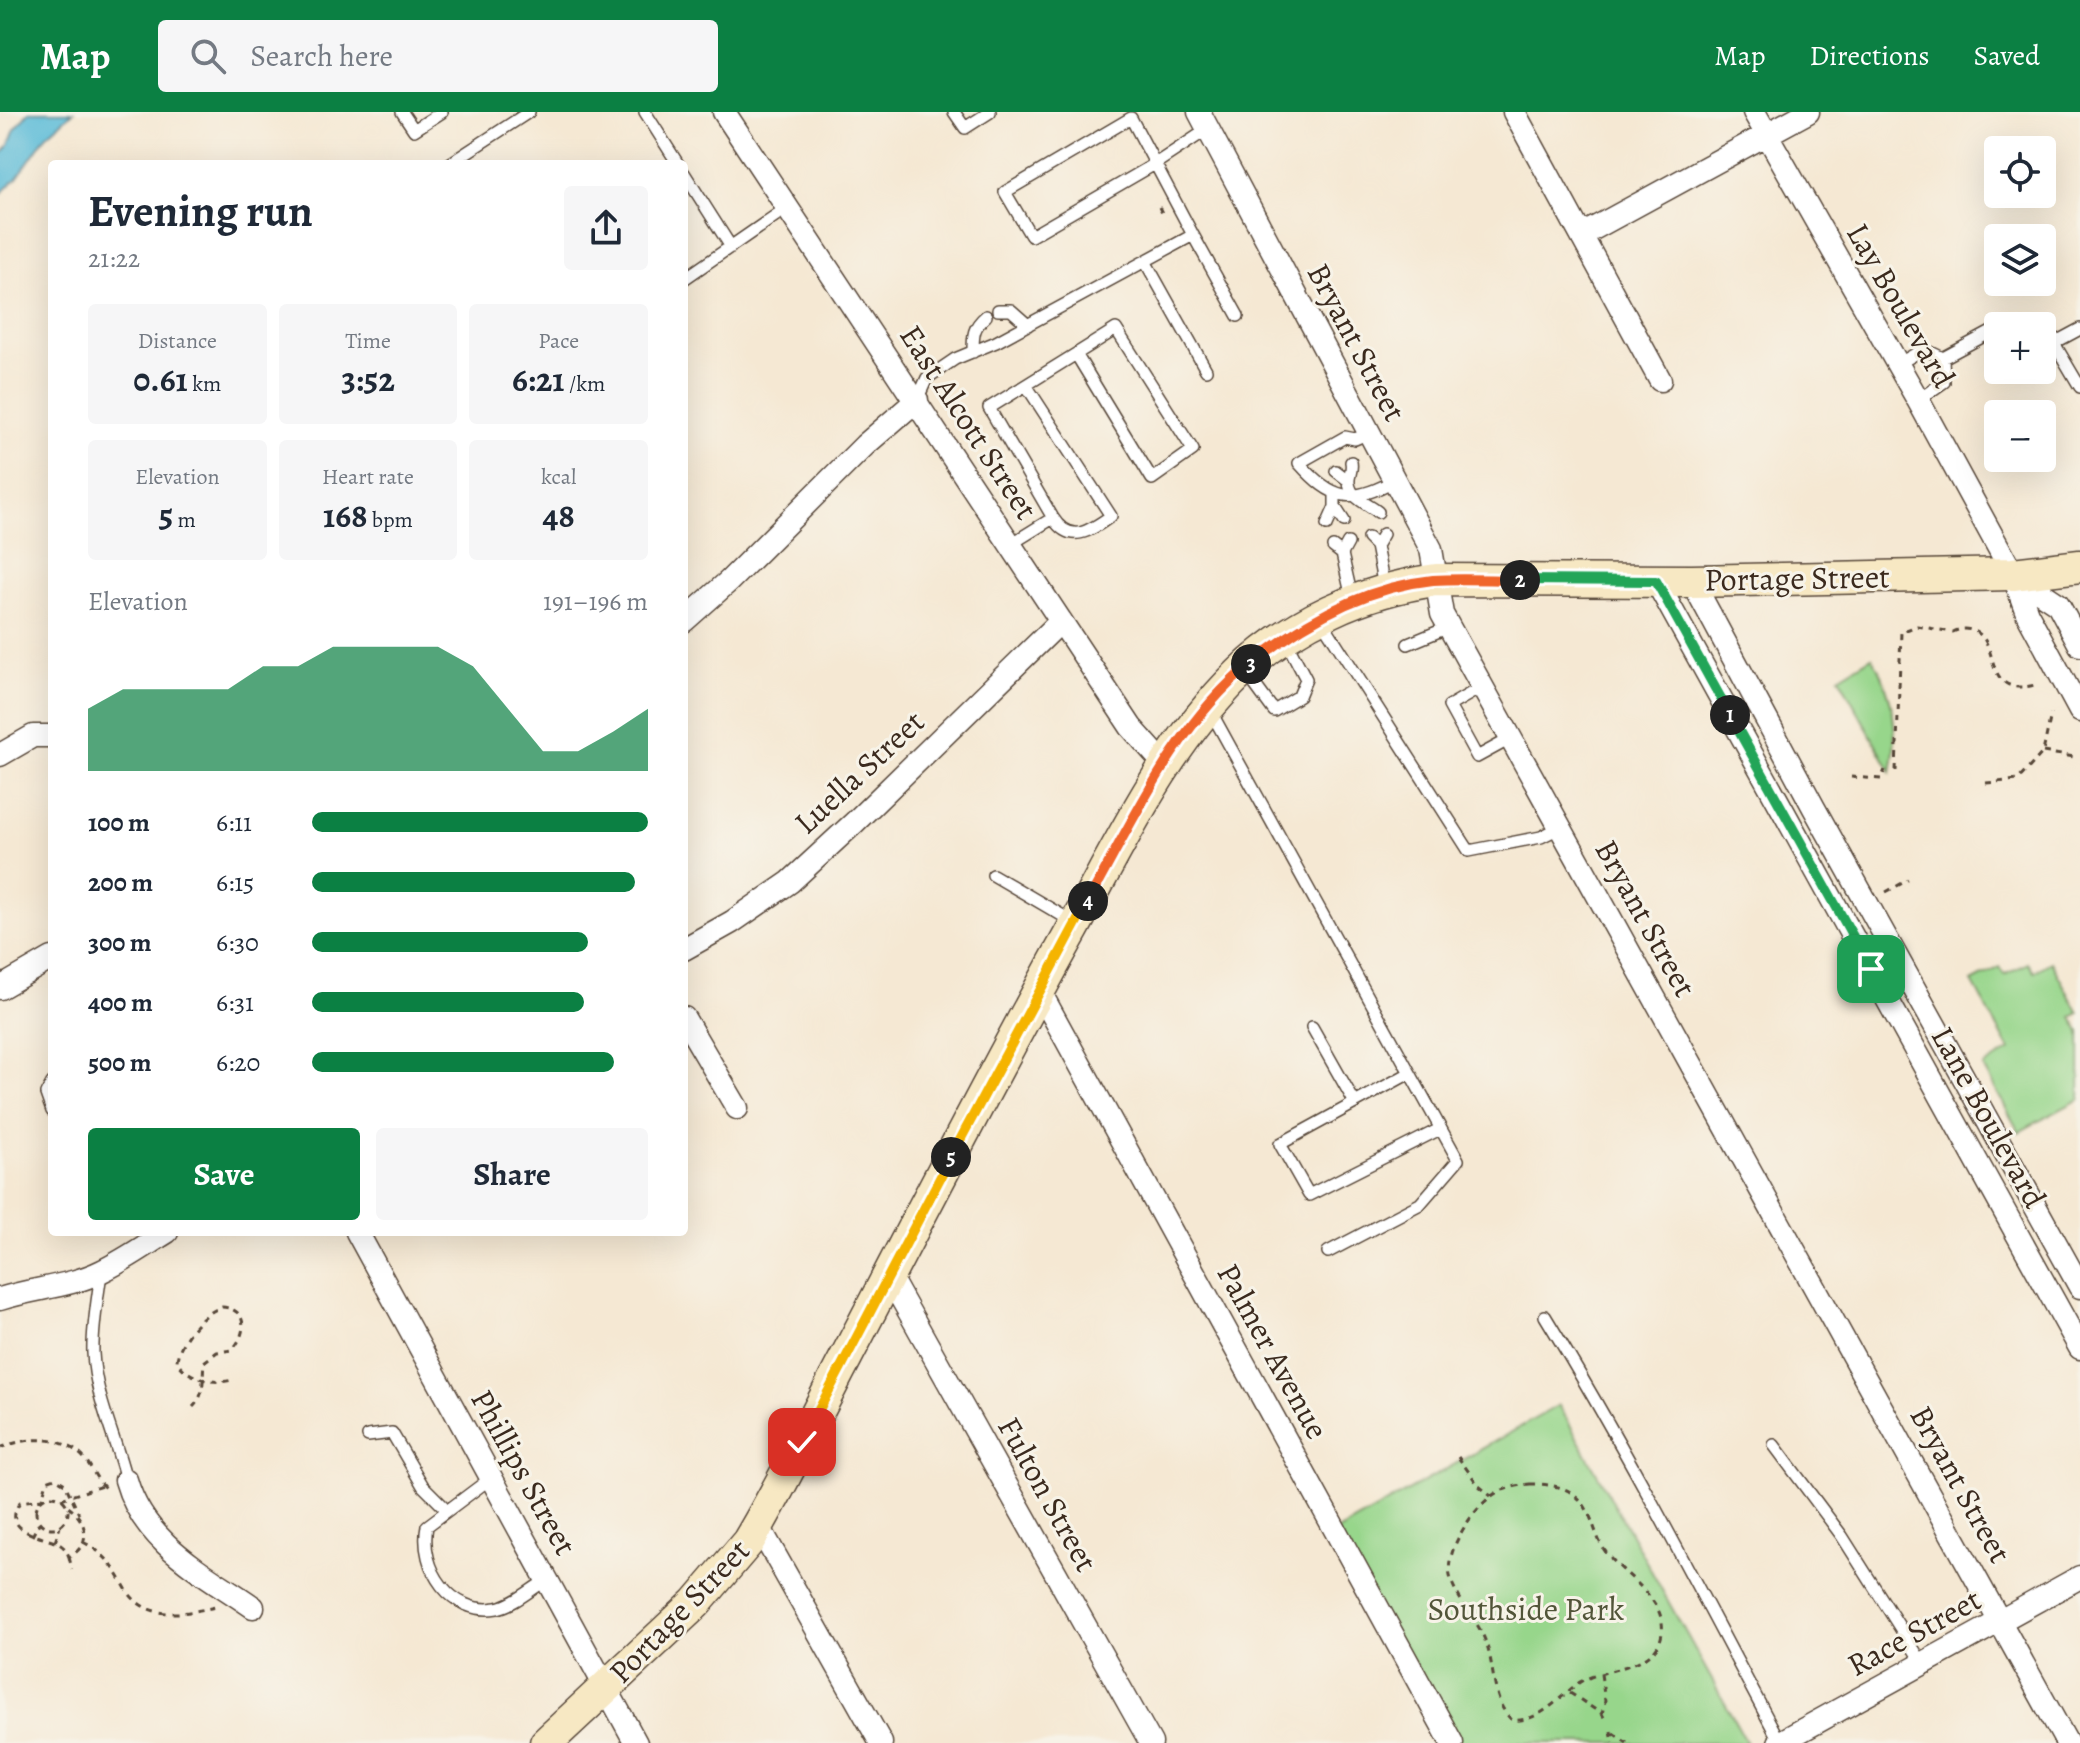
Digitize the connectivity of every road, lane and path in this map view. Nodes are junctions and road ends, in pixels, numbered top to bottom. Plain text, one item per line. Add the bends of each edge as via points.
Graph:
1 (402, 112) edge
2 (442, 112) edge
3 (529, 112) edge
4 (645, 112) edge
5 (724, 112) edge
6 (954, 112) edge
7 (990, 112) edge
8 (1514, 112) edge
9 (1754, 112) edge
10 (1808, 112) edge
11 (1204, 121) edge
12 (1766, 135) junction
13 (455, 160) edge
14 (675, 160) edge
15 (1155, 164) junction
16 (688, 179) edge
17 (788, 207) junction
18 (1159, 207) dead end
19 (1163, 215) dead end
20 (1193, 235) junction
21 (1582, 235) junction
22 (731, 247) junction
23 (1145, 261) junction
24 (688, 276) edge
25 (998, 310) dead end
26 (986, 316) dead end
27 (1238, 316) dead end
28 (1028, 325) junction
29 (2080, 329) edge
30 (1984, 336) edge
31 (2056, 339) edge
32 (973, 352) junction
33 (2056, 353) edge
34 (1076, 354) junction
35 (1943, 358) junction
36 (1898, 364) junction
37 (1206, 370) dead end
38 (1660, 380) dead end
39 (1026, 385) junction
40 (2080, 387) edge
41 (917, 400) junction
42 (1918, 400) junction
43 (1369, 433) junction
44 (1351, 462) dead end
45 (1336, 471) dead end
46 (1395, 480) junction
47 (1349, 481) junction
48 (1335, 492) junction
49 (1355, 497) junction
50 (1367, 503) junction
51 (1335, 507) junction
52 (1378, 512) dead end
53 (1363, 516) dead end
54 (1053, 518) junction
55 (1344, 521) dead end
56 (1327, 525) dead end
57 (1383, 534) dead end
58 (1011, 544) junction
59 (1341, 548) dead end
60 (2080, 566) edge
61 (2013, 574) junction
62 (1436, 580) junction
63 (1656, 581) junction
64 (1692, 581) junction
65 (1385, 591) junction
66 (1353, 602) junction
67 (688, 617) edge
68 (1319, 617) junction
69 (1061, 621) junction
70 (1449, 627) junction
71 (1285, 639) junction
72 (1408, 644) dead end
73 (2080, 645) edge
74 (1244, 670) junction
75 (2035, 685) dead end
76 (1482, 687) junction
77 (1209, 708) junction
78 (2080, 711) edge
79 (2051, 714) dead end
80 (48, 736) edge
81 (1510, 739) junction
82 (2043, 752) junction
83 (0, 755) edge
84 (2074, 757) dead end
85 (1165, 765) junction
86 (1885, 770) dead end
87 (1896, 771) dead end
88 (1851, 777) dead end
89 (1986, 783) dead end
90 (1559, 828) junction
91 (993, 875) dead end
92 (1908, 880) dead end
93 (1882, 894) dead end
94 (1076, 923) junction
95 (688, 947) edge
96 (1896, 955) junction
97 (48, 960) edge
98 (1871, 969) junction
99 (0, 988) edge
100 (1039, 990) junction
101 (688, 1025) edge
102 (1312, 1027) dead end
103 (1408, 1074) junction
104 (1355, 1103) junction
105 (737, 1108) dead end
106 (1440, 1129) junction
107 (2046, 1226) junction
108 (160, 1236) edge
109 (359, 1236) edge
110 (2021, 1241) junction
111 (1328, 1252) dead end
112 (101, 1272) junction
113 (889, 1276) junction
114 (2080, 1287) edge
115 (0, 1299) edge
116 (1545, 1316) dead end
117 (2080, 1348) edge
118 (203, 1378) junction
119 (232, 1380) dead end
120 (193, 1407) dead end
121 (368, 1436) dead end
122 (1774, 1445) dead end
123 (0, 1448) edge
124 (1458, 1457) dead end
125 (491, 1478) junction
126 (102, 1486) junction
127 (129, 1489) junction
128 (72, 1496) junction
129 (1491, 1496) junction
130 (42, 1499) junction
131 (61, 1499) junction
132 (68, 1507) junction
133 (446, 1509) junction
134 (79, 1514) junction
135 (39, 1523) junction
136 (758, 1525) junction
137 (60, 1527) junction
138 (32, 1536) junction
139 (55, 1542) junction
140 (83, 1542) junction
141 (69, 1557) junction
142 (72, 1569) dead end
143 (2080, 1577) edge
144 (547, 1580) junction
145 (249, 1604) joint
146 (2000, 1621) junction
147 (1923, 1664) junction
148 (1601, 1673) junction
149 (606, 1688) junction
150 (1568, 1692) junction
151 (1784, 1742) edge
152 (546, 1743) edge
153 (636, 1743) edge
154 (881, 1743) edge
155 (1151, 1743) edge
156 (1452, 1743) edge
157 (1613, 1743) edge
158 (1627, 1743) edge
159 (2067, 1743) edge

1 - 2 lane via 414,130
3 - 13 lane
4 - 14 lane
5 - 17 street, East Alcott Street
6 - 7 lane via 965,128
8 - 21 street
9 - 12 street, Lay Boulevard
10 - 12 street
11 - 15 lane
11 - 43 street, Bryant Street
12 - 21 street
12 - 36 street, Lay Boulevard
15 - 15 lane via 1131,118 1005,192 1031,236
15 - 20 lane
16 - 22 lane
17 - 22 lane
17 - 41 street, East Alcott Street
18 - 19 path
20 - 23 lane
20 - 27 lane
21 - 38 street
22 - 24 lane
23 - 28 lane
23 - 37 lane
25 - 28 lane via 1011,310
26 - 32 lane via 972,333
28 - 32 lane
29 - 31 lane
30 - 35 lane
32 - 41 lane via 927,378
33 - 40 lane
34 - 34 lane via 1116,329 1193,450 1152,479
34 - 39 lane
35 - 36 lane via 1924,349
35 - 42 lane via 1944,382
36 - 42 street, Lay Boulevard
39 - 54 lane via 989,408
39 - 54 lane via 1111,516 1083,533 1060,529
41 - 58 street, East Alcott Street
41 - 67 street
42 - 61 street, Lay Boulevard
43 - 46 street, Bryant Street
43 - 48 lane via 1345,437 1299,463 1317,483
44 - 47 lane
45 - 47 lane
46 - 49 lane
46 - 62 street, Bryant Street via 1431,549
47 - 49 lane
48 - 49 lane
48 - 51 lane
49 - 50 lane
50 - 52 lane
50 - 53 lane
51 - 55 lane
51 - 56 lane
54 - 58 lane
57 - 65 lane via 1372,542
58 - 69 street, East Alcott Street
59 - 66 lane
60 - 61 main road, Portage Street
61 - 64 main road, Portage Street
61 - 73 street, Lay Boulevard via 2058,604
61 - 78 street, Lay Boulevard via 2027,613
62 - 63 main road, Portage Street
62 - 65 main road, Portage Street
62 - 70 street, Bryant Street
63 - 64 main road, Portage Street
63 - 98 street, Lane Boulevard
64 - 96 street, Lane Boulevard
65 - 66 main road, Portage Street
66 - 68 main road, Portage Street
68 - 71 main road, Portage Street
68 - 90 lane via 1469,851 1541,837
69 - 85 street, East Alcott Street via 1131,727
69 - 95 street, Luella Street via 790,882
70 - 72 lane
70 - 76 street, Bryant Street
71 - 74 main road, Portage Street
71 - 74 lane via 1306,679 1299,696 1274,711
74 - 77 main road, Portage Street
75 - 87 path via 2024,688 2000,678 1984,636 1973,630 1944,632 1917,626 1901,632
76 - 81 street, Bryant Street
76 - 81 lane via 1449,706 1477,757
77 - 85 main road, Portage Street
77 - 103 lane
79 - 82 path
80 - 83 street via 33,736
81 - 90 street, Bryant Street
82 - 84 path
82 - 89 path via 2018,780
85 - 94 main road, Portage Street
86 - 88 path via 1881,779
90 - 146 street, Bryant Street
91 - 94 lane
92 - 93 path
94 - 100 main road, Portage Street
96 - 98 street
96 - 107 street, Lane Boulevard
97 - 99 street
98 - 110 street, Lane Boulevard
100 - 113 main road, Portage Street
100 - 156 street, Palmer Avenue
101 - 105 street
102 - 104 lane
103 - 104 lane
103 - 106 lane
104 - 106 lane via 1280,1144 1309,1195
106 - 111 lane via 1458,1160 1420,1204
107 - 110 street
107 - 114 street, Lane Boulevard
108 - 112 street
109 - 125 street, Phillips Street
110 - 117 street, Lane Boulevard
112 - 115 street
112 - 127 lane via 93,1354
113 - 136 main road, Portage Street
113 - 155 street, Fulton Street
116 - 151 lane
118 - 118 path via 208,1357 232,1350 243,1335 243,1319 230,1307 208,1312 177,1354 180,1367
118 - 119 path
118 - 120 path
121 - 133 lane via 392,1433 423,1486
122 - 147 lane via 1842,1536
123 - 126 path via 32,1439 62,1444 84,1458
124 - 129 path
125 - 133 lane
125 - 144 street, Phillips Street
126 - 127 path via 112,1493
126 - 128 path
127 - 145 street via 154,1533 174,1554
128 - 130 path via 60,1479 51,1479 43,1487
128 - 131 path
128 - 134 path
129 - 148 path via 1530,1484 1557,1486 1573,1494 1586,1508 1606,1551 1652,1600 1662,1627 1660,1642 1635,1663
129 - 150 path via 1463,1530 1449,1562 1450,1578 1483,1633 1500,1704 1512,1720 1532,1718
130 - 131 path
130 - 135 path via 36,1508
130 - 138 path via 20,1502 14,1512 17,1527
131 - 132 path
132 - 134 path
132 - 137 path
133 - 144 lane via 427,1526 424,1543 430,1564 454,1599 470,1608 501,1608
134 - 140 path
135 - 137 path via 49,1529
135 - 138 path
136 - 149 main road, Portage Street via 696,1603
136 - 154 street
137 - 139 path
138 - 139 path
139 - 141 path
140 - 141 path
140 - 145 path via 99,1550 131,1597 155,1613
141 - 142 path
143 - 146 street, Race Street
144 - 149 street, Phillips Street
146 - 147 street, Race Street
146 - 159 street, Bryant Street
147 - 151 street, Race Street
148 - 150 path
148 - 150 path via 1604,1716
149 - 152 main road, Portage Street
149 - 153 street, Phillips Street
157 - 158 path via 1612,1732

